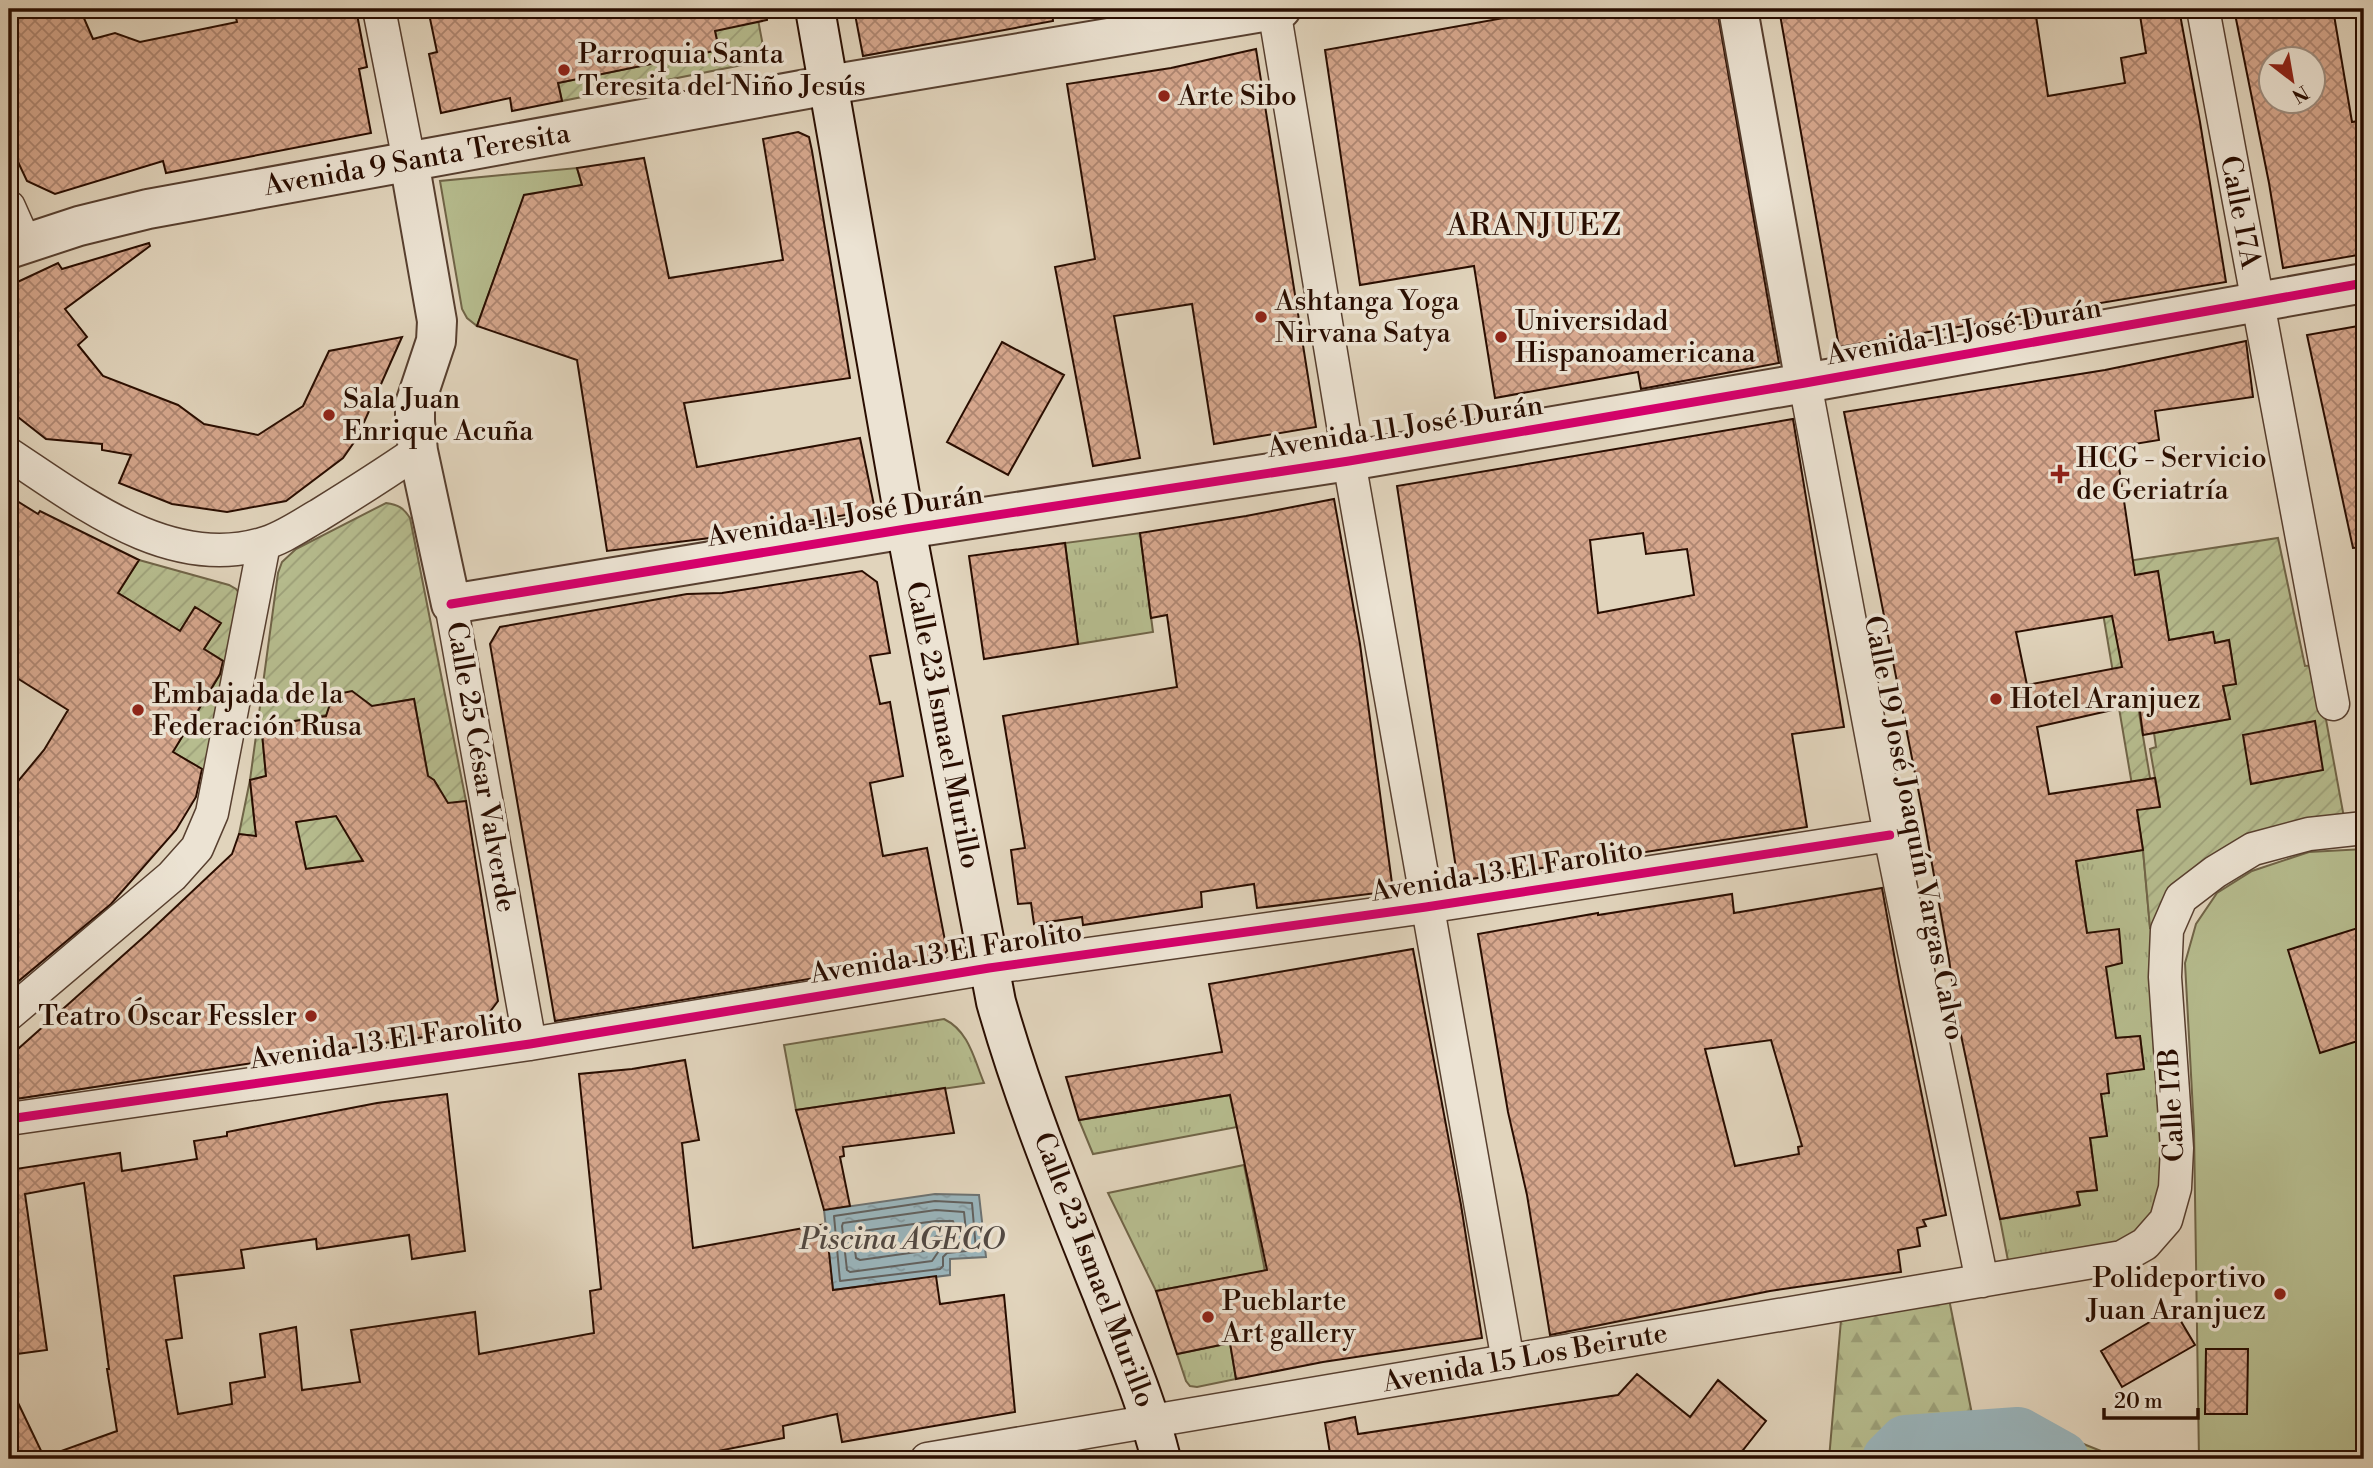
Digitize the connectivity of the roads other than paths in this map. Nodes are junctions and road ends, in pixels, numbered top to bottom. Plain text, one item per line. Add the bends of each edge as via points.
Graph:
1 (379, 9) edge
2 (814, 9) edge
3 (1277, 9) edge
4 (1738, 9) edge
5 (2203, 9) edge
6 (829, 85) junction
7 (409, 161) junction
8 (9, 207) edge
9 (17, 246) edge
10 (2364, 283) edge
11 (2258, 303) junction
12 (1805, 383) junction
13 (418, 451) junction
14 (9, 454) edge
15 (1349, 461) junction
16 (906, 529) junction
17 (264, 544) junction
18 (451, 604) junction
19 (2333, 704) dead end
20 (2364, 828) edge
21 (1890, 835) junction
22 (1426, 907) junction
23 (989, 968) junction
24 (9, 1014) edge
25 (530, 1044) junction
26 (9, 1119) edge
27 (2122, 1257) joint
28 (1982, 1281) junction
29 (1508, 1361) junction
30 (1152, 1420) junction
31 (927, 1459) edge
32 (1142, 1459) edge
33 (1161, 1459) edge

1 - 7 street
2 - 6 street, Calle 23 Ismael Murillo
3 - 6 street, Avenida 9 Santa Teresita
3 - 15 street
4 - 12 street, Calle 19 José Joaquín Vargas Calvo
5 - 11 street, Calle 17A
6 - 7 street, Avenida 9 Santa Teresita
6 - 16 street, Calle 23 Ismael Murillo
7 - 9 street, Avenida 9 Santa Teresita via 148,209
7 - 13 street, Calle 25 César Valverde via 437,321 436,341 415,404
8 - 9 street
10 - 11 street, Avenida 11 José Durán
11 - 12 street, Avenida 11 José Durán
11 - 19 street, Calle 17A
12 - 15 street, Avenida 11 José Durán
12 - 21 street, Calle 19 José Joaquín Vargas Calvo
13 - 17 street via 371,484
13 - 18 street, Calle 25 César Valverde
14 - 17 street via 102,514 184,547 228,552
15 - 16 street, Avenida 11 José Durán
15 - 22 street
16 - 18 street, Avenida 11 José Durán
16 - 23 street, Calle 23 Ismael Murillo
17 - 24 street via 212,813 197,848 172,876
18 - 25 street, Calle 25 César Valverde
20 - 27 street, Calle 17B via 2309,834 2253,849 2181,898 2167,930 2165,977 2177,1148 2175,1188 2166,1220 2145,1244
21 - 22 street, Avenida 13 El Farolito
21 - 28 street, Calle 19 José Joaquín Vargas Calvo
22 - 23 street, Avenida 13 El Farolito
22 - 29 street
23 - 25 street, Avenida 13 El Farolito
23 - 30 street, Calle 23 Ismael Murillo via 1009,1049
25 - 26 street, Avenida 13 El Farolito
27 - 28 street, Avenida 15 Los Beirute
28 - 29 street, Avenida 15 Los Beirute
29 - 30 street, Avenida 15 Los Beirute
30 - 31 street, Avenida 15 Los Beirute
30 - 32 street
30 - 33 street, Calle 23 Ismael Murillo

